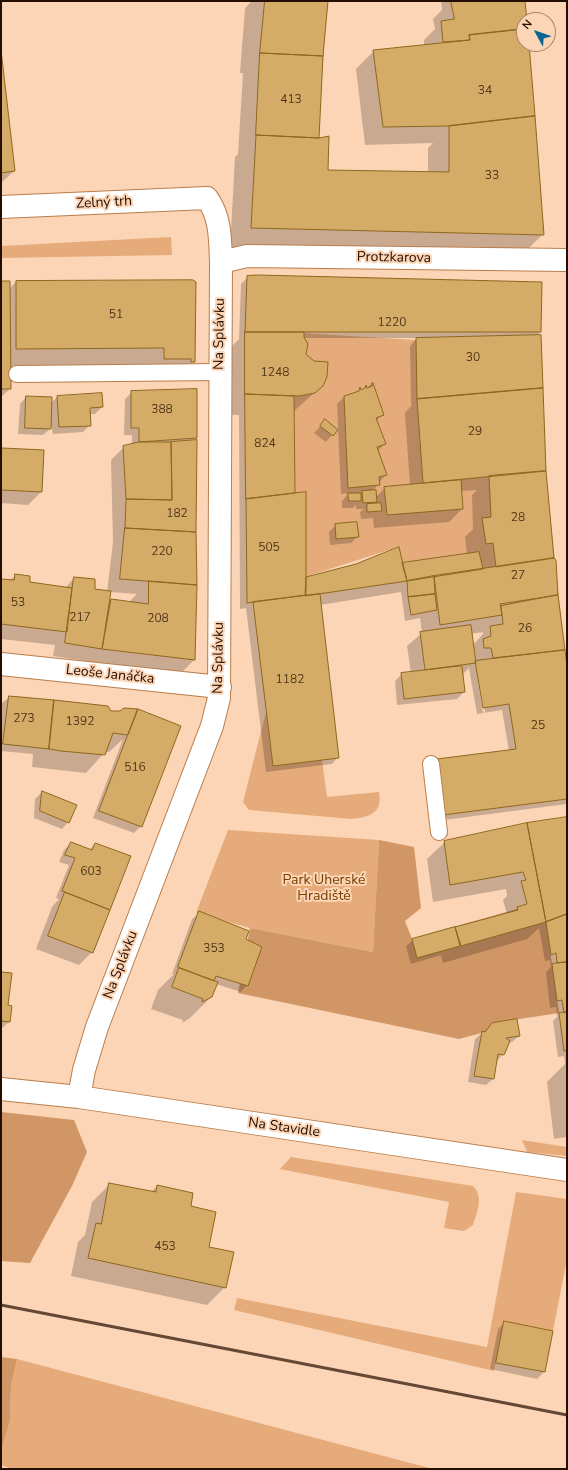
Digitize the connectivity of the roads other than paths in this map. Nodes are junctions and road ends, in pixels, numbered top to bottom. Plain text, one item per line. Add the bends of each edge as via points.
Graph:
1 (207, 198) joint
2 (1, 208) edge
3 (567, 260) edge
4 (221, 262) junction
5 (219, 372) junction
6 (17, 374) dead end
7 (1, 664) edge
8 (220, 687) junction
9 (431, 764) dead end
10 (439, 832) dead end
11 (1, 1089) edge
12 (79, 1097) junction
13 (567, 1170) edge

1 - 2 street, Zelný trh
1 - 4 street, Na Splávku via 219,224
3 - 4 street, Protzkarova via 246,256
4 - 5 street, Na Splávku
5 - 6 lane
5 - 8 street, Na Splávku
7 - 8 street, Leoše Janáčka
8 - 12 street, Na Splávku via 212,726 97,1026
9 - 10 lane
11 - 12 street, Na Stavidle
12 - 13 street, Na Stavidle

